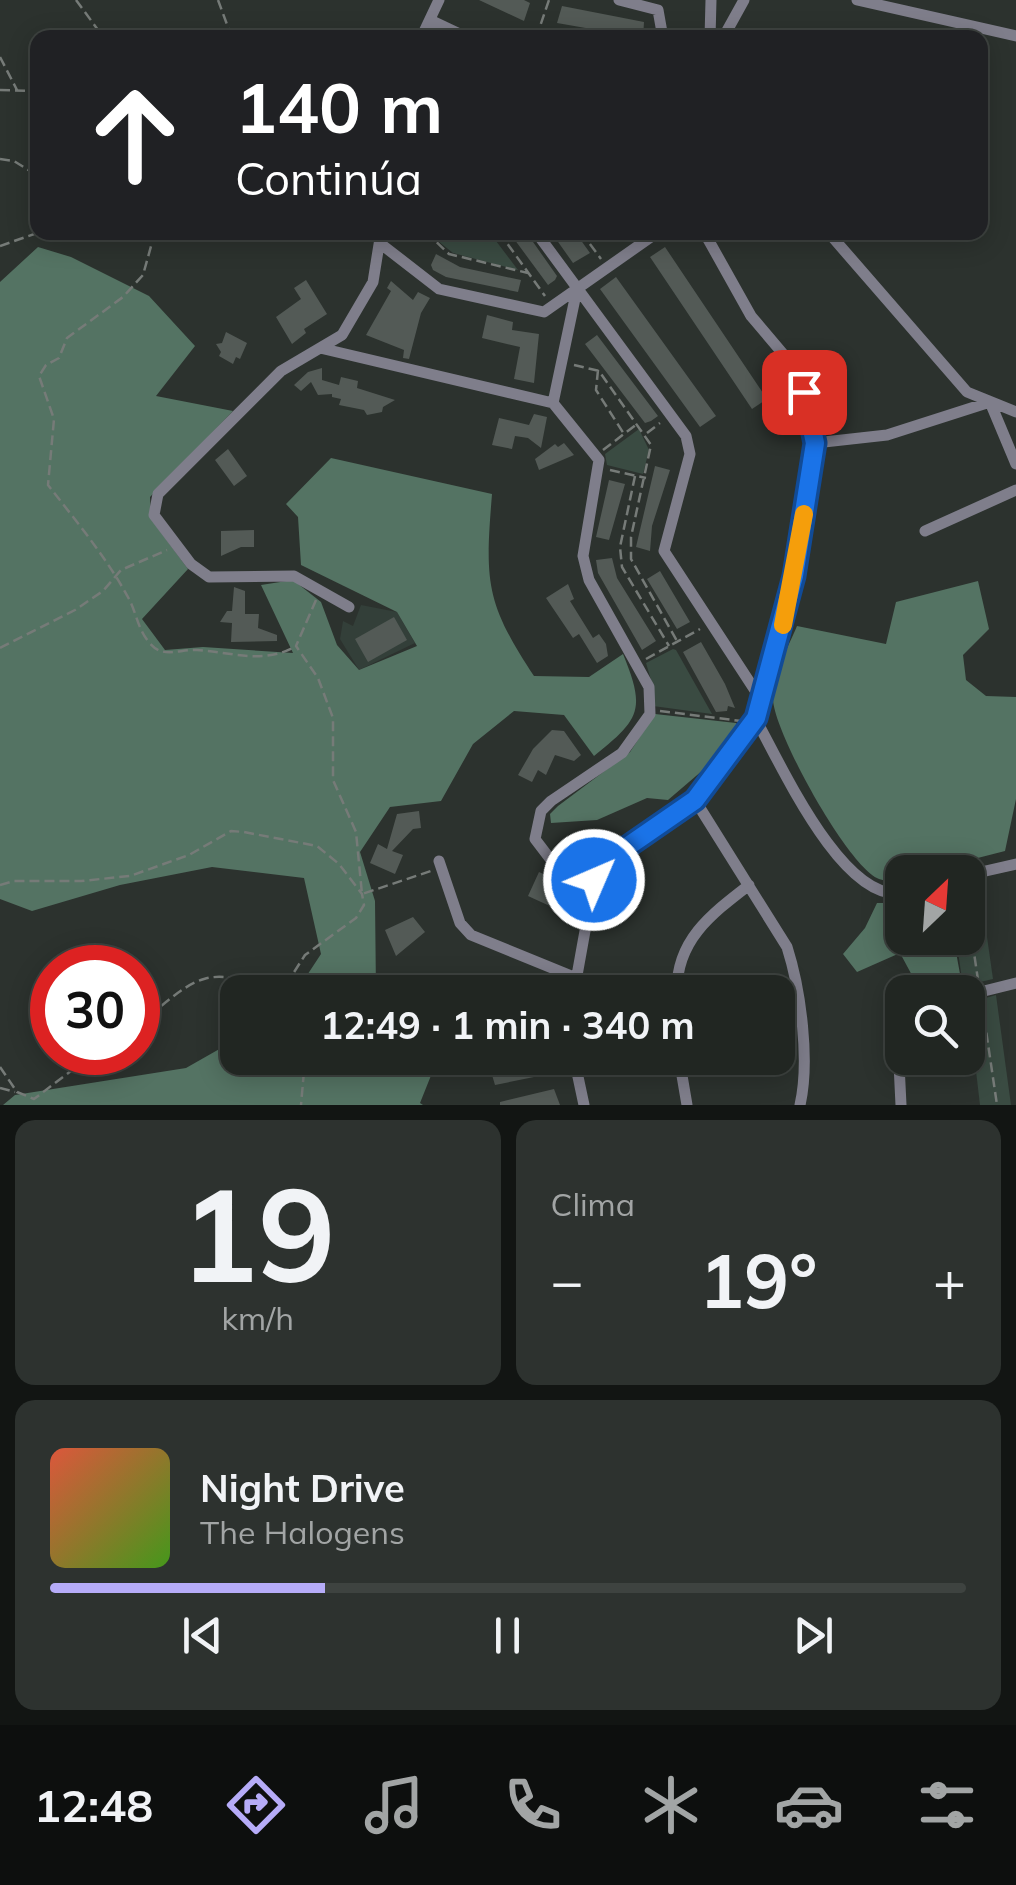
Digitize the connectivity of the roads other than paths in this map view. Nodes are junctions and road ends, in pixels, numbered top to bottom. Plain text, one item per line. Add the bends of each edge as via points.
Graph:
1 (439, 0) edge
2 (619, 0) edge
3 (713, 0) edge
4 (857, 0) edge
5 (743, 3) edge
6 (430, 20) junction
7 (426, 30) edge
8 (451, 30) edge
9 (662, 30) edge
10 (711, 30) edge
11 (728, 30) edge
12 (1016, 36) edge
13 (381, 240) edge
14 (383, 240) edge
15 (542, 240) edge
16 (644, 240) edge
17 (708, 240) edge
18 (835, 240) edge
19 (577, 288) junction
20 (320, 348) junction
21 (990, 402) junction
22 (553, 403) junction
23 (1016, 412) edge
24 (815, 443) junction
25 (1016, 464) edge
26 (1016, 490) edge
27 (925, 530) dead end
28 (349, 607) dead end
29 (760, 698) junction
30 (754, 720) junction
31 (695, 800) junction
32 (440, 864) road end
33 (1016, 864) edge
34 (985, 871) edge
35 (594, 880) junction
36 (748, 885) junction
37 (885, 891) edge
38 (567, 975) edge
39 (575, 975) edge
40 (679, 975) edge
41 (1016, 983) edge
42 (985, 990) edge
43 (578, 1075) edge
44 (682, 1075) edge
45 (900, 1075) edge
46 (584, 1105) edge
47 (687, 1105) edge
48 (800, 1105) edge
49 (901, 1105) edge

1 - 6 street
2 - 9 street via 658,10
3 - 5 street via 725,8
3 - 10 street
4 - 12 street
5 - 11 street
6 - 7 street
6 - 8 street
13 - 20 street via 373,282 342,335
14 - 19 street via 439,289 544,312
15 - 19 street
16 - 19 street
17 - 24 street via 751,316 790,362
18 - 21 street via 967,392
19 - 22 street
19 - 29 street via 686,436 690,454 664,551
20 - 22 street
20 - 28 street via 280,371 158,494 154,515 209,577 294,576
21 - 23 street
21 - 24 street via 887,435
21 - 25 street
22 - 35 street via 598,462 583,556 589,580 649,687 650,710 622,754 551,801 536,828 542,853
24 - 29 street via 794,576
26 - 27 street
29 - 30 street
30 - 31 street
30 - 37 street via 848,869 873,890
31 - 35 street via 624,849
31 - 36 street
32 - 38 street via 460,923 471,934
33 - 34 street
35 - 39 street
36 - 40 street via 696,930 682,952
36 - 48 street via 793,967 806,1079
41 - 42 street
43 - 46 street
44 - 47 street
45 - 49 street

